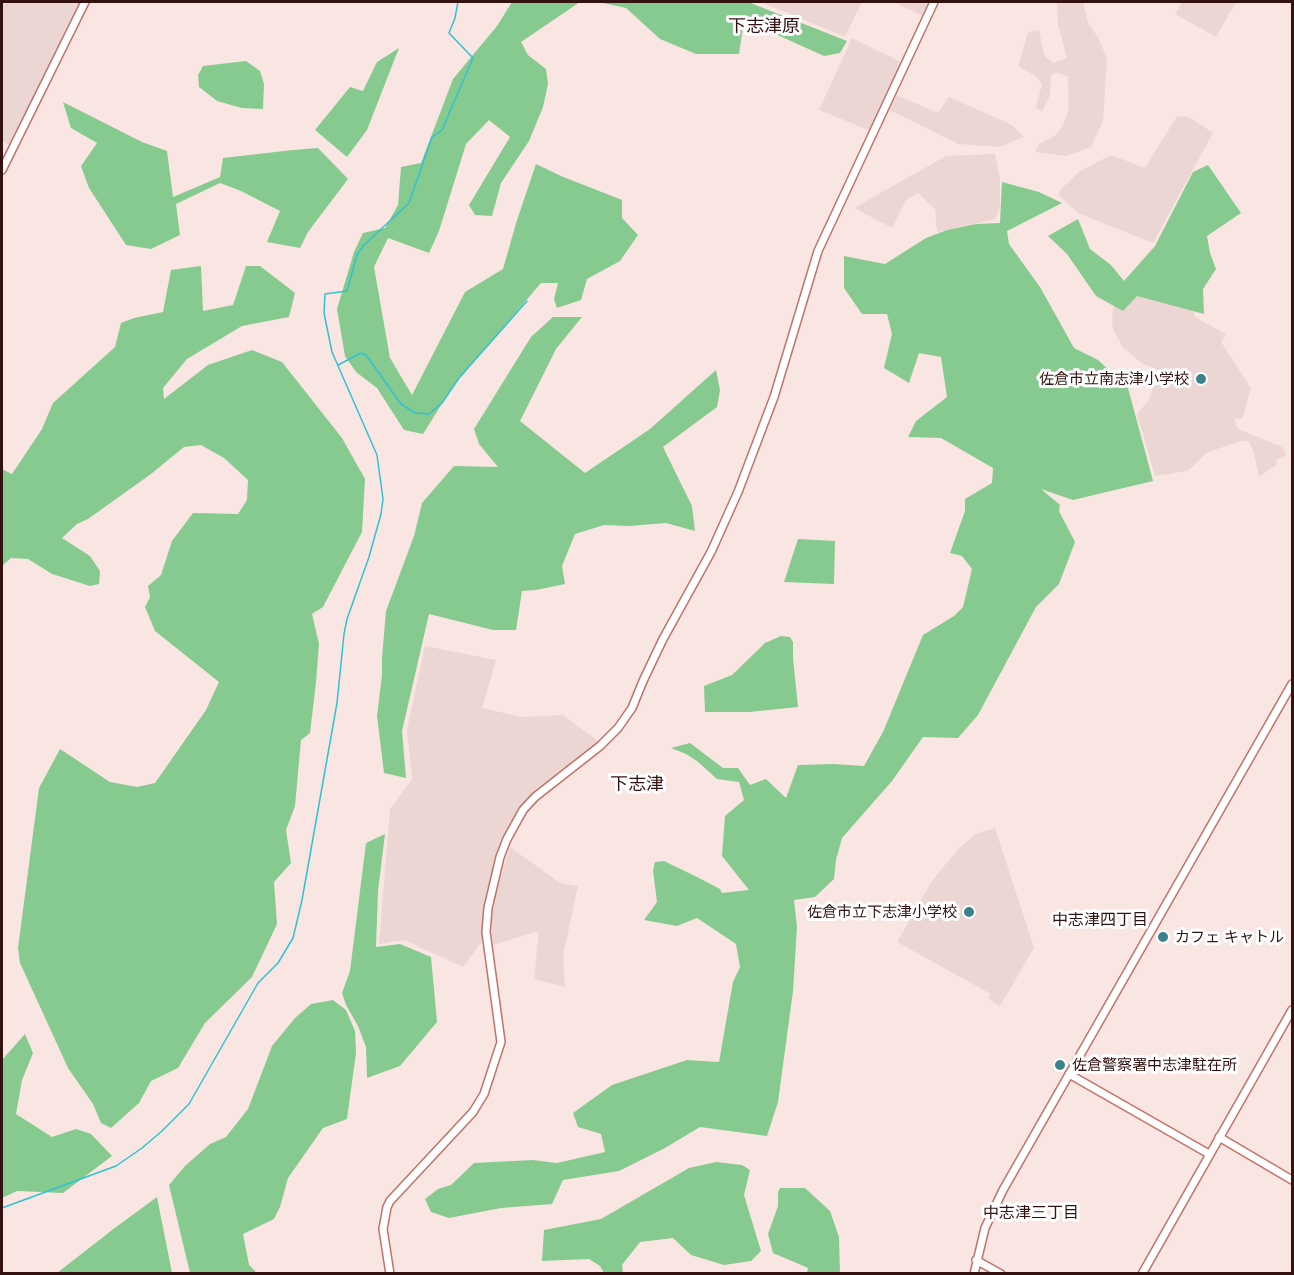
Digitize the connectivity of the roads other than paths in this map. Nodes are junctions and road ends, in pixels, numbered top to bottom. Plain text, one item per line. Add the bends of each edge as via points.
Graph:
1 (85, 2) edge
2 (934, 2) edge
3 (2, 170) edge
4 (1293, 684) edge
5 (1293, 1010) edge
6 (1069, 1074) junction
7 (1220, 1137) junction
8 (1209, 1154) junction
9 (1293, 1180) edge
10 (976, 1260) junction
11 (390, 1274) edge
12 (974, 1274) edge
13 (1001, 1274) edge
14 (1142, 1274) edge

1 - 3 street
2 - 11 street via 818,251 774,397 738,492 632,708 600,746 535,797 507,839 488,908 486,932 501,1042 484,1094 473,1112 387,1207 383,1229
4 - 6 street
5 - 7 street
6 - 8 street
6 - 10 street via 995,1205
7 - 8 street
7 - 9 street
8 - 14 street
10 - 12 street
10 - 13 street

